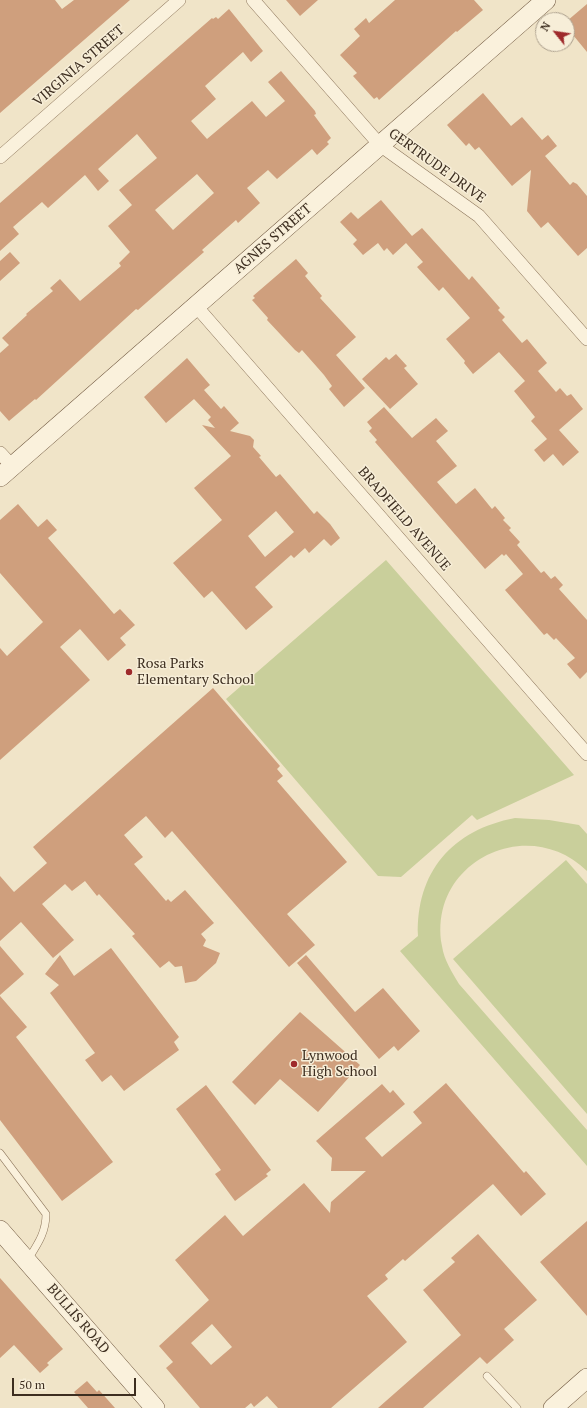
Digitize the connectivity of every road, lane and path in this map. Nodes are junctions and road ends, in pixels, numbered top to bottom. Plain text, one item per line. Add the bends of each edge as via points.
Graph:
1 (179, 0) edge
2 (253, 0) edge
3 (546, 0) edge
4 (380, 145) junction
5 (0, 157) edge
6 (196, 306) junction
7 (587, 339) edge
8 (4, 465) edge
9 (587, 754) edge
10 (0, 1153) edge
11 (1, 1233) edge
12 (27, 1261) junction
13 (487, 1376) dead end
14 (587, 1378) edge
15 (155, 1408) edge
16 (517, 1408) edge
17 (553, 1408) edge

1 - 5 street, VIRGINIA STREET
2 - 4 street, GERTRUDE DRIVE
3 - 4 street, AGNES STREET
4 - 6 street, AGNES STREET
4 - 7 street, GERTRUDE DRIVE via 479,216
6 - 8 street, AGNES STREET
6 - 9 street, BRADFIELD AVENUE
10 - 12 lane via 46,1214 43,1235
11 - 12 street, BULLIS ROAD
12 - 15 street, BULLIS ROAD
13 - 16 lane
14 - 17 street

